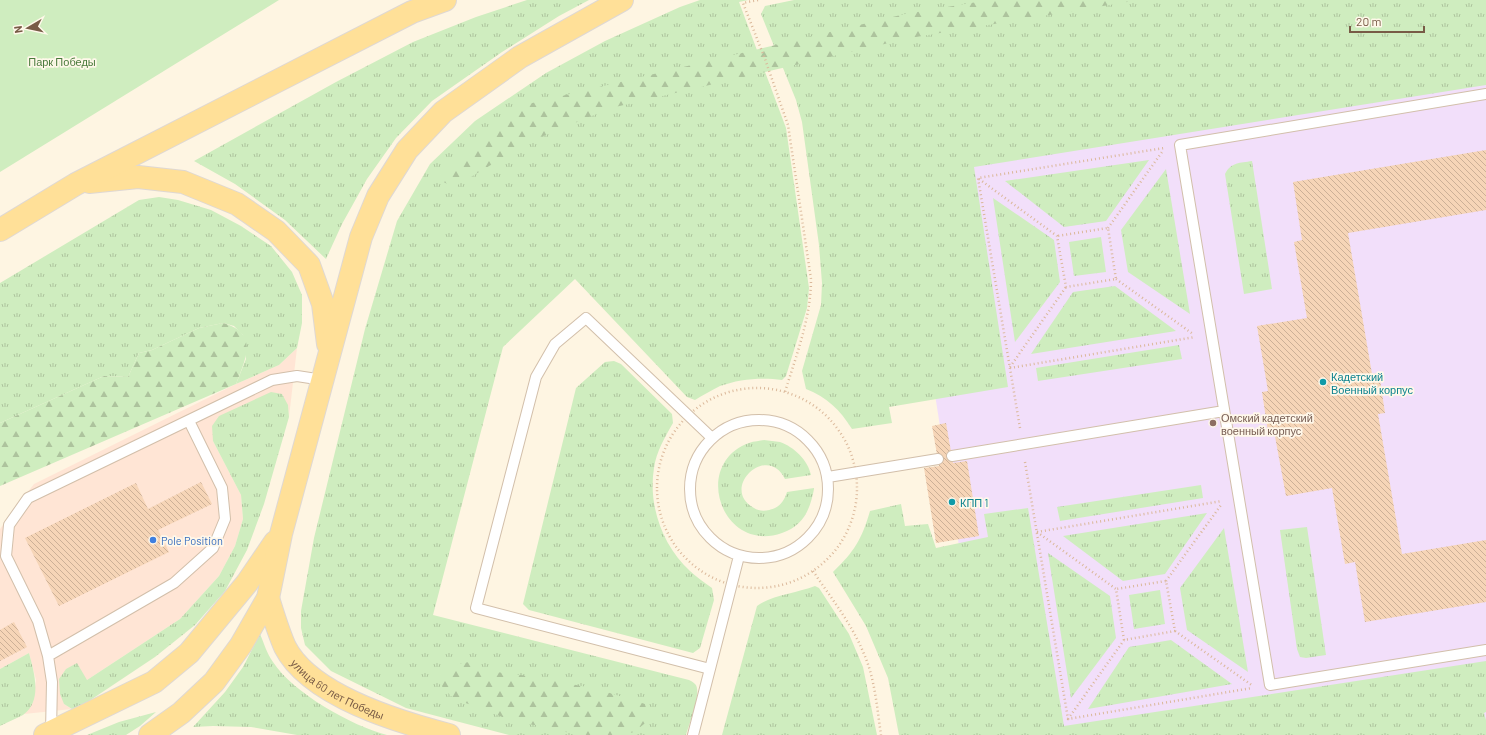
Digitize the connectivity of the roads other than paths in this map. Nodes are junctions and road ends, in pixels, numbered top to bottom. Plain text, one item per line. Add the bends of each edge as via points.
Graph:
1 (445, 0) edge
2 (622, 0) edge
3 (1486, 94) edge
4 (76, 184) junction
5 (0, 230) edge
6 (329, 356) junction
7 (323, 380) junction
8 (1224, 412) junction
9 (189, 421) junction
10 (712, 438) junction
11 (952, 456) dead end
12 (938, 459) dead end
13 (828, 477) junction
14 (281, 534) junction
15 (739, 556) junction
16 (268, 598) junction
17 (1486, 650) edge
18 (48, 656) junction
19 (710, 669) junction
20 (48, 734) edge
21 (150, 735) edge
22 (449, 735) edge
23 (693, 735) edge

1 - 4 main road via 412,12
2 - 6 main road via 520,57 443,112 407,150 378,196 362,237
3 - 8 lane via 1180,145
4 - 5 main road
4 - 6 main road via 138,177 183,182 237,204 276,231 309,264 324,304
6 - 7 main road
7 - 9 lane via 297,376 272,380
7 - 14 main road
8 - 11 lane
8 - 17 lane via 1270,686
9 - 18 lane via 222,488 225,519 213,548 174,583
9 - 18 lane via 28,498 9,525 6,556 38,621
10 - 13 lane via 729,426 750,420 778,422 791,427 809,440 821,457
10 - 15 lane via 698,454 691,474 690,494 694,515 705,533 720,547
10 - 19 lane via 586,318 555,344 536,377 476,608
12 - 13 lane
13 - 15 lane via 829,497 824,517 798,548 779,556 759,559
14 - 16 main road
14 - 20 main road via 247,583 189,653 154,682
15 - 19 lane
16 - 21 main road via 241,645 214,682 181,713
16 - 22 main road, улица 60 лет Победы via 286,648 304,671 335,693 373,711
18 - 20 lane via 52,682
19 - 23 lane

